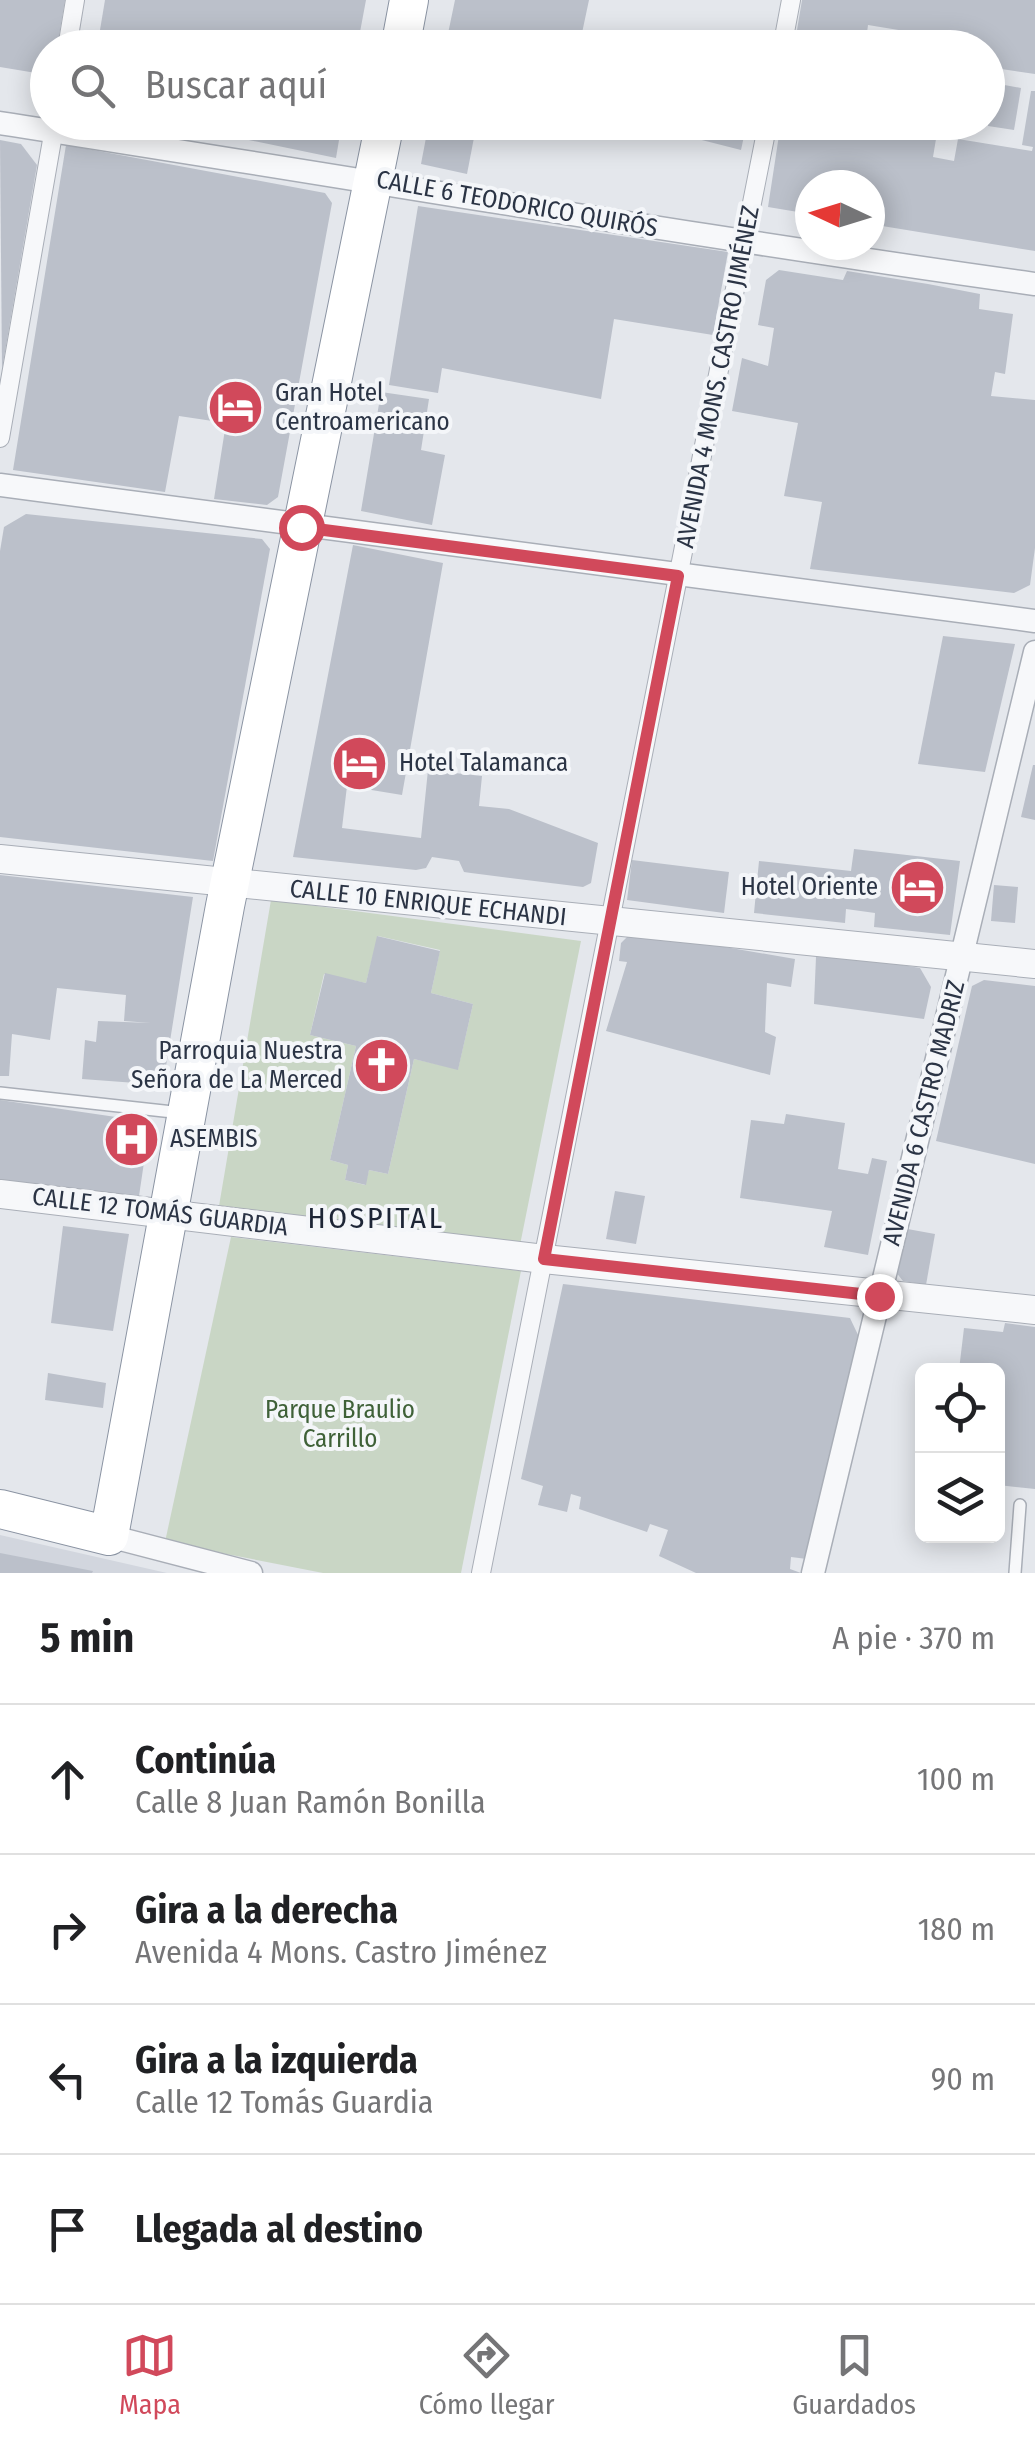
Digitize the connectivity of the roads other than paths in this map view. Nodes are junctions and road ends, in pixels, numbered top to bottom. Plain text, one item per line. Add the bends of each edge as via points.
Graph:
1 (75, 0) edge
2 (409, 0) edge
3 (791, 0) edge
4 (71, 30) edge
5 (403, 30) edge
6 (785, 30) edge
7 (0, 124) edge
8 (30, 126) edge
9 (52, 140) edge
10 (134, 140) edge
11 (381, 140) edge
12 (765, 140) edge
13 (373, 179) junction
14 (746, 244) junction
15 (1035, 284) edge
16 (0, 438) edge
17 (0, 485) edge
18 (301, 527) junction
19 (678, 576) junction
20 (1035, 621) edge
21 (1035, 652) edge
22 (0, 859) edge
23 (230, 882) junction
24 (612, 922) junction
25 (962, 955) junction
26 (1035, 964) edge
27 (0, 1092) edge
28 (186, 1114) junction
29 (0, 1194) edge
30 (168, 1212) junction
31 (544, 1259) junction
32 (879, 1296) junction
33 (1035, 1310) edge
34 (1020, 1505) dead end
35 (0, 1509) edge
36 (109, 1536) junction
37 (251, 1573) edge
38 (481, 1573) edge
39 (813, 1573) edge
40 (1015, 1573) edge

1 - 4 street
2 - 5 highway
3 - 6 street
7 - 8 street, CALLE 6 TEODORICO QUIRÓS
9 - 16 street
10 - 13 street, CALLE 6 TEODORICO QUIRÓS
11 - 13 highway
12 - 14 street, AVENIDA 4 MONS. CASTRO JIMÉNEZ
13 - 14 street, CALLE 6 TEODORICO QUIRÓS
13 - 18 highway
14 - 15 street, CALLE 6 TEODORICO QUIRÓS
14 - 19 street, AVENIDA 4 MONS. CASTRO JIMÉNEZ
17 - 18 street
18 - 19 street
18 - 23 highway
19 - 20 street
19 - 24 street, AVENIDA 4 MONS. CASTRO JIMÉNEZ
21 - 25 street, AVENIDA 6 CASTRO MADRIZ
22 - 23 street, CALLE 10 ENRIQUE ECHANDI
23 - 24 street, CALLE 10 ENRIQUE ECHANDI
23 - 28 highway
24 - 25 street, CALLE 10 ENRIQUE ECHANDI
24 - 31 street, AVENIDA 4 MONS. CASTRO JIMÉNEZ
25 - 26 street, CALLE 10 ENRIQUE ECHANDI
25 - 32 street, AVENIDA 6 CASTRO MADRIZ
27 - 28 lane
28 - 30 highway
29 - 30 street, CALLE 12 TOMÁS GUARDIA
30 - 31 street, CALLE 12 TOMÁS GUARDIA
30 - 36 highway
31 - 32 street, CALLE 12 TOMÁS GUARDIA
31 - 38 street, AVENIDA 4 MONS. CASTRO JIMÉNEZ
32 - 33 street, CALLE 12 TOMÁS GUARDIA
32 - 39 street, AVENIDA 6 CASTRO MADRIZ
34 - 40 lane
35 - 36 highway
36 - 37 street

